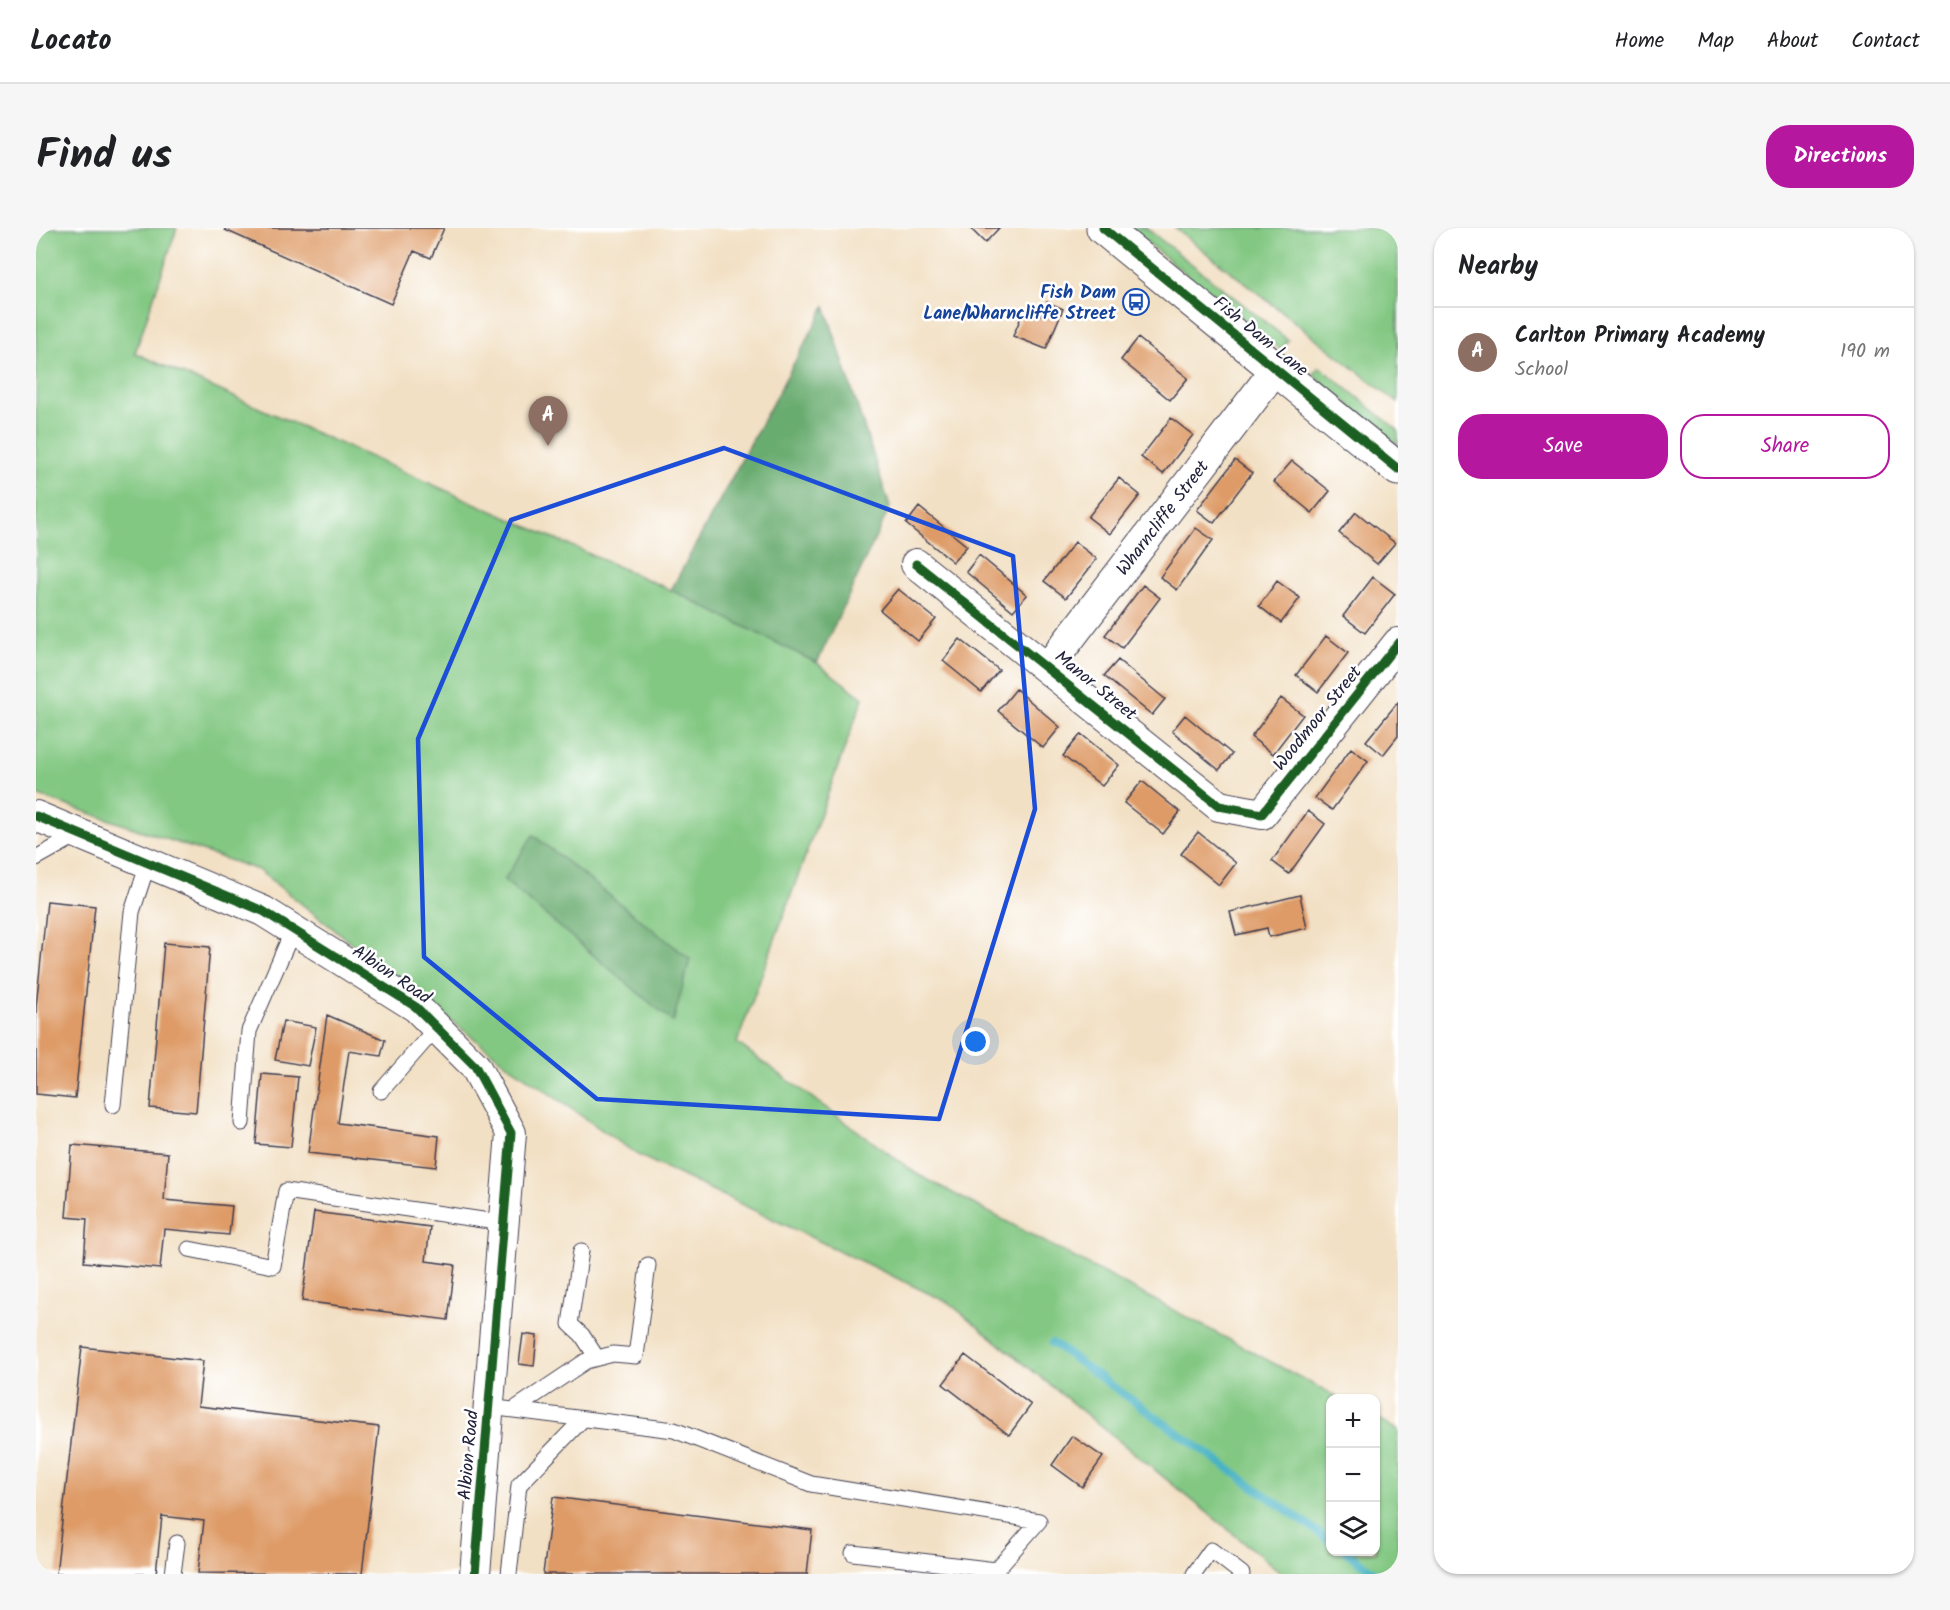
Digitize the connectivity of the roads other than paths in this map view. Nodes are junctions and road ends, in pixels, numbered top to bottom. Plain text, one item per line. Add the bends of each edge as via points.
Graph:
1 (1103, 228) edge
2 (1276, 369) junction
3 (1398, 469) edge
4 (916, 564) dead end
5 (1398, 643) edge
6 (1048, 667) junction
7 (1262, 814) joint
8 (36, 816) edge
9 (79, 834) junction
10 (36, 858) edge
11 (148, 863) junction
12 (293, 930) junction
13 (437, 1027) junction
14 (381, 1091) dead end
15 (113, 1105) dead end
16 (242, 1123) dead end
17 (503, 1223) junction
18 (189, 1249) dead end
19 (581, 1251) dead end
20 (648, 1265) dead end
21 (597, 1358) junction
22 (501, 1408) junction
23 (583, 1419) junction
24 (177, 1543) dead end
25 (853, 1553) dead end
26 (173, 1574) edge
27 (475, 1574) edge
28 (509, 1574) edge
29 (1194, 1574) edge
30 (1242, 1574) edge

1 - 2 street, Fish Dam Lane
2 - 3 street, Fish Dam Lane
2 - 6 street, Wharncliffe Street
4 - 6 street, Manor Street
5 - 7 street, Woodmoor Street
6 - 7 street, Manor Street via 1219,806
8 - 9 street, Albion Road
9 - 10 lane
9 - 11 street, Albion Road
11 - 12 street, Albion Road via 263,911
11 - 15 lane via 132,912
12 - 13 street, Albion Road via 416,1007
12 - 16 lane via 249,1031
13 - 14 lane
13 - 17 street, Albion Road via 475,1066 511,1132
17 - 18 lane via 286,1191 273,1266
17 - 22 street, Albion Road
19 - 21 lane via 570,1324
20 - 21 lane via 636,1356 613,1353
21 - 22 lane
22 - 23 lane
22 - 27 street, Albion Road
23 - 25 lane via 674,1430 812,1484 1039,1521 996,1570
23 - 28 lane via 519,1485
24 - 26 lane
29 - 30 lane via 1211,1550

